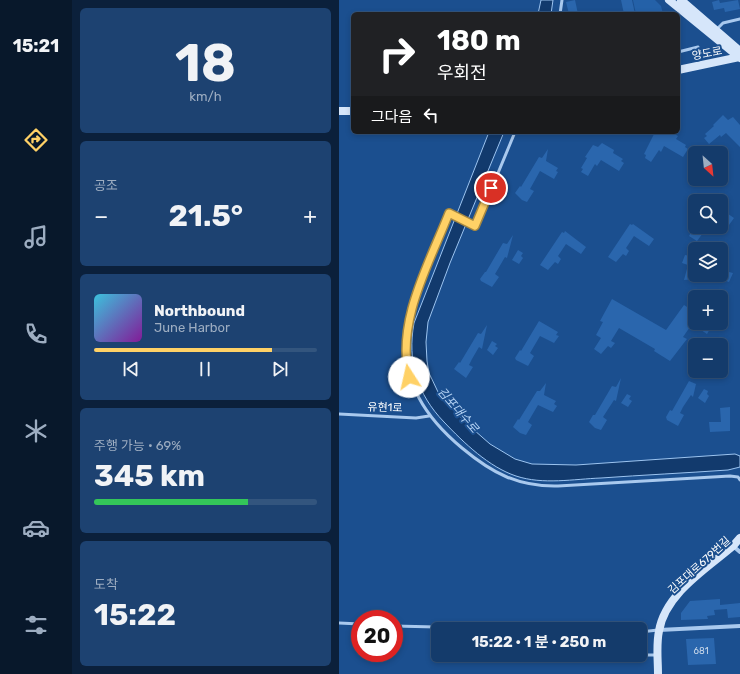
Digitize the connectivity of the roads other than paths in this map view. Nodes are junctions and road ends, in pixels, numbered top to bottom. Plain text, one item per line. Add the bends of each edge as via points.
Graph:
1 (562, 0) edge
2 (669, 0) edge
3 (681, 0) edge
4 (560, 12) edge
5 (740, 19) edge
6 (716, 30) junction
7 (697, 47) dead end
8 (680, 51) edge
9 (740, 57) edge
10 (680, 70) edge
11 (680, 73) edge
12 (339, 111) edge
13 (351, 111) edge
14 (339, 115) edge
15 (351, 115) edge
16 (514, 134) edge
17 (339, 414) edge
18 (429, 416) junction
19 (740, 480) edge
20 (740, 538) edge
21 (737, 547) edge
22 (339, 623) edge
23 (351, 624) edge
24 (403, 626) edge
25 (740, 626) edge
26 (431, 627) edge
27 (660, 630) junction
28 (647, 631) edge
29 (647, 655) edge
30 (657, 655) junction
31 (658, 674) edge
32 (661, 674) edge

1 - 4 lane
2 - 9 street
3 - 6 street
5 - 6 lane via 723,23
6 - 9 street
7 - 8 lane
9 - 10 street, 양도로
9 - 11 street, 양도로
12 - 13 street
14 - 15 street
16 - 18 lane via 475,226 449,213 412,307 406,339 406,359 409,377
17 - 18 lane, 유현1로 via 416,418
18 - 19 lane via 452,440 481,463 507,478 529,485 558,486 730,476
20 - 21 street, 김포대로679번길
21 - 27 street, 김포대로679번길 via 676,599
22 - 23 lane
24 - 26 lane
25 - 27 street
27 - 28 lane
27 - 30 street, 김포대로679번길
27 - 32 street, 김포대로679번길
29 - 30 lane
30 - 31 street, 김포대로679번길

